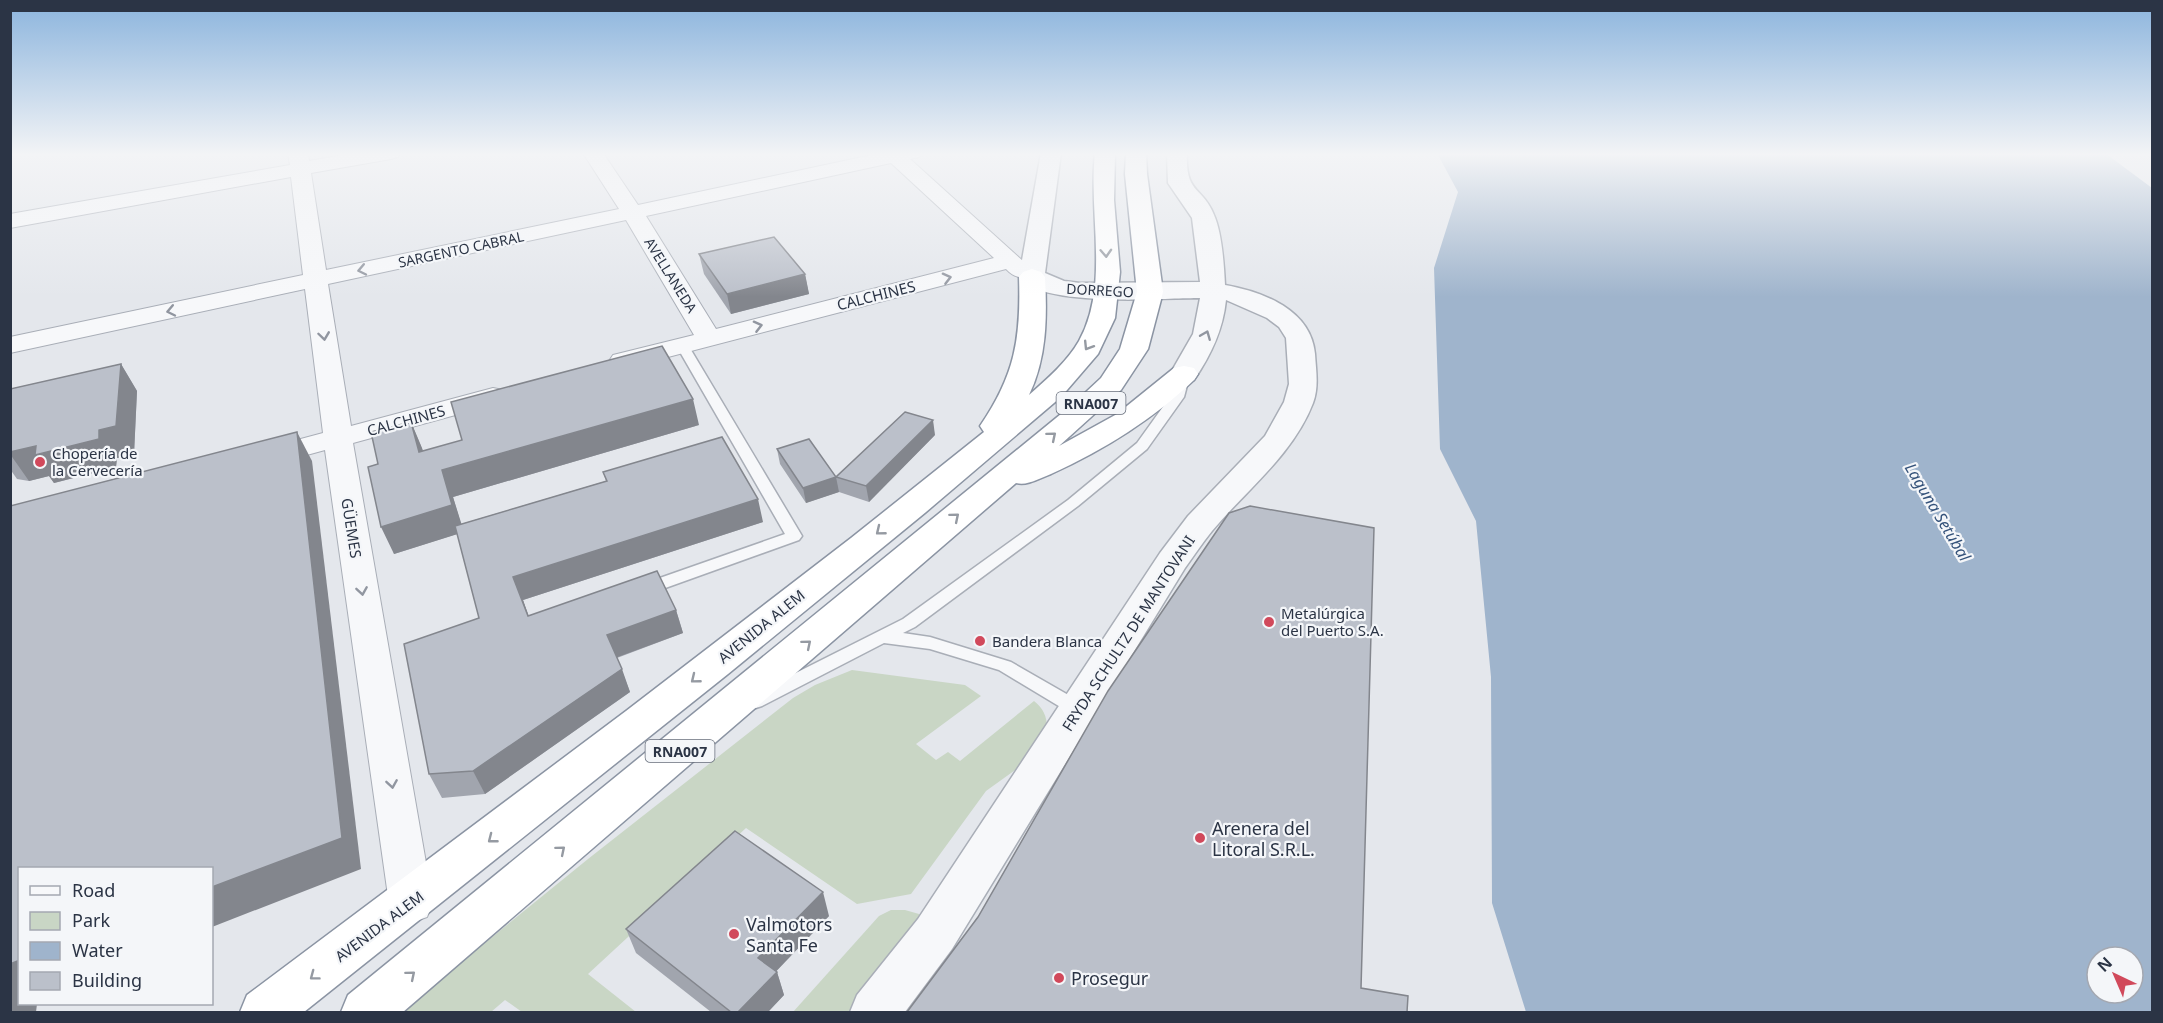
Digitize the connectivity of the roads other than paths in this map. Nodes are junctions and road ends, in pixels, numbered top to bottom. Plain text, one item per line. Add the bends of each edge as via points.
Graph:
1 (109, 201) edge
2 (305, 201) edge
3 (625, 201) edge
4 (689, 201) edge
5 (949, 201) edge
6 (1039, 201) edge
7 (1103, 201) edge
8 (1139, 201) edge
9 (1195, 201) edge
10 (633, 213) junction
11 (10, 221) edge
12 (1022, 269) junction
13 (316, 280) junction
14 (1214, 290) junction
15 (1108, 292) junction
16 (1150, 292) junction
17 (710, 338) junction
18 (10, 345) edge
19 (682, 345) junction
20 (602, 367) edge
21 (1184, 374) junction
22 (521, 388) edge
23 (338, 438) junction
24 (234, 465) edge
25 (975, 478) junction
26 (627, 596) edge
27 (883, 638) junction
28 (1078, 709) junction
29 (715, 721) junction
30 (411, 903) junction
31 (265, 1012) edge
32 (366, 1012) edge
33 (875, 1012) edge

1 - 11 street
2 - 13 street, GÜEMES
3 - 10 street, AVELLANEDA
4 - 10 street, SARGENTO CABRAL
5 - 12 street, DORREGO
6 - 12 street
7 -> 15 highway, AVENIDA ALEM / RNA007
8 - 16 highway, AVENIDA ALEM / RNA007
9 - 14 street via 1204,218
10 -> 13 street, SARGENTO CABRAL
10 - 17 street, AVELLANEDA
12 - 15 street, DORREGO via 1071,290
17 -> 12 street, CALCHINES
12 - 25 highway via 1034,314 1028,361
13 -> 18 street, SARGENTO CABRAL
13 -> 23 street, GÜEMES
14 - 16 street, DORREGO
21 -> 14 street via 1212,321
14 - 28 street, FRYDA SCHULTZ DE MANTOVANI via 1259,303 1296,329 1304,366 1299,402 1277,441 1200,524 1172,561
15 - 16 street, DORREGO
15 -> 25 highway, AVENIDA ALEM / RNA007 via 1093,339 1066,376
25 -> 16 highway, AVENIDA ALEM / RNA007 via 1082,411 1111,384 1134,349
17 - 19 street, CALCHINES
19 - 20 street, CALCHINES
19 - 26 lane via 794,536
21 - 25 highway via 1165,393 1076,452
21 - 27 lane via 1177,397 1142,446 1073,503
22 - 23 street, CALCHINES
23 - 24 street, CALCHINES
23 -> 30 street, GÜEMES
29 -> 25 highway, AVENIDA ALEM / RNA007
25 -> 30 highway, AVENIDA ALEM / RNA007
27 - 28 lane via 930,643 1005,666
27 - 29 lane
28 - 33 street, FRYDA SCHULTZ DE MANTOVANI via 935,934
32 -> 29 highway, AVENIDA ALEM / RNA007
30 -> 31 highway, AVENIDA ALEM / RNA007

